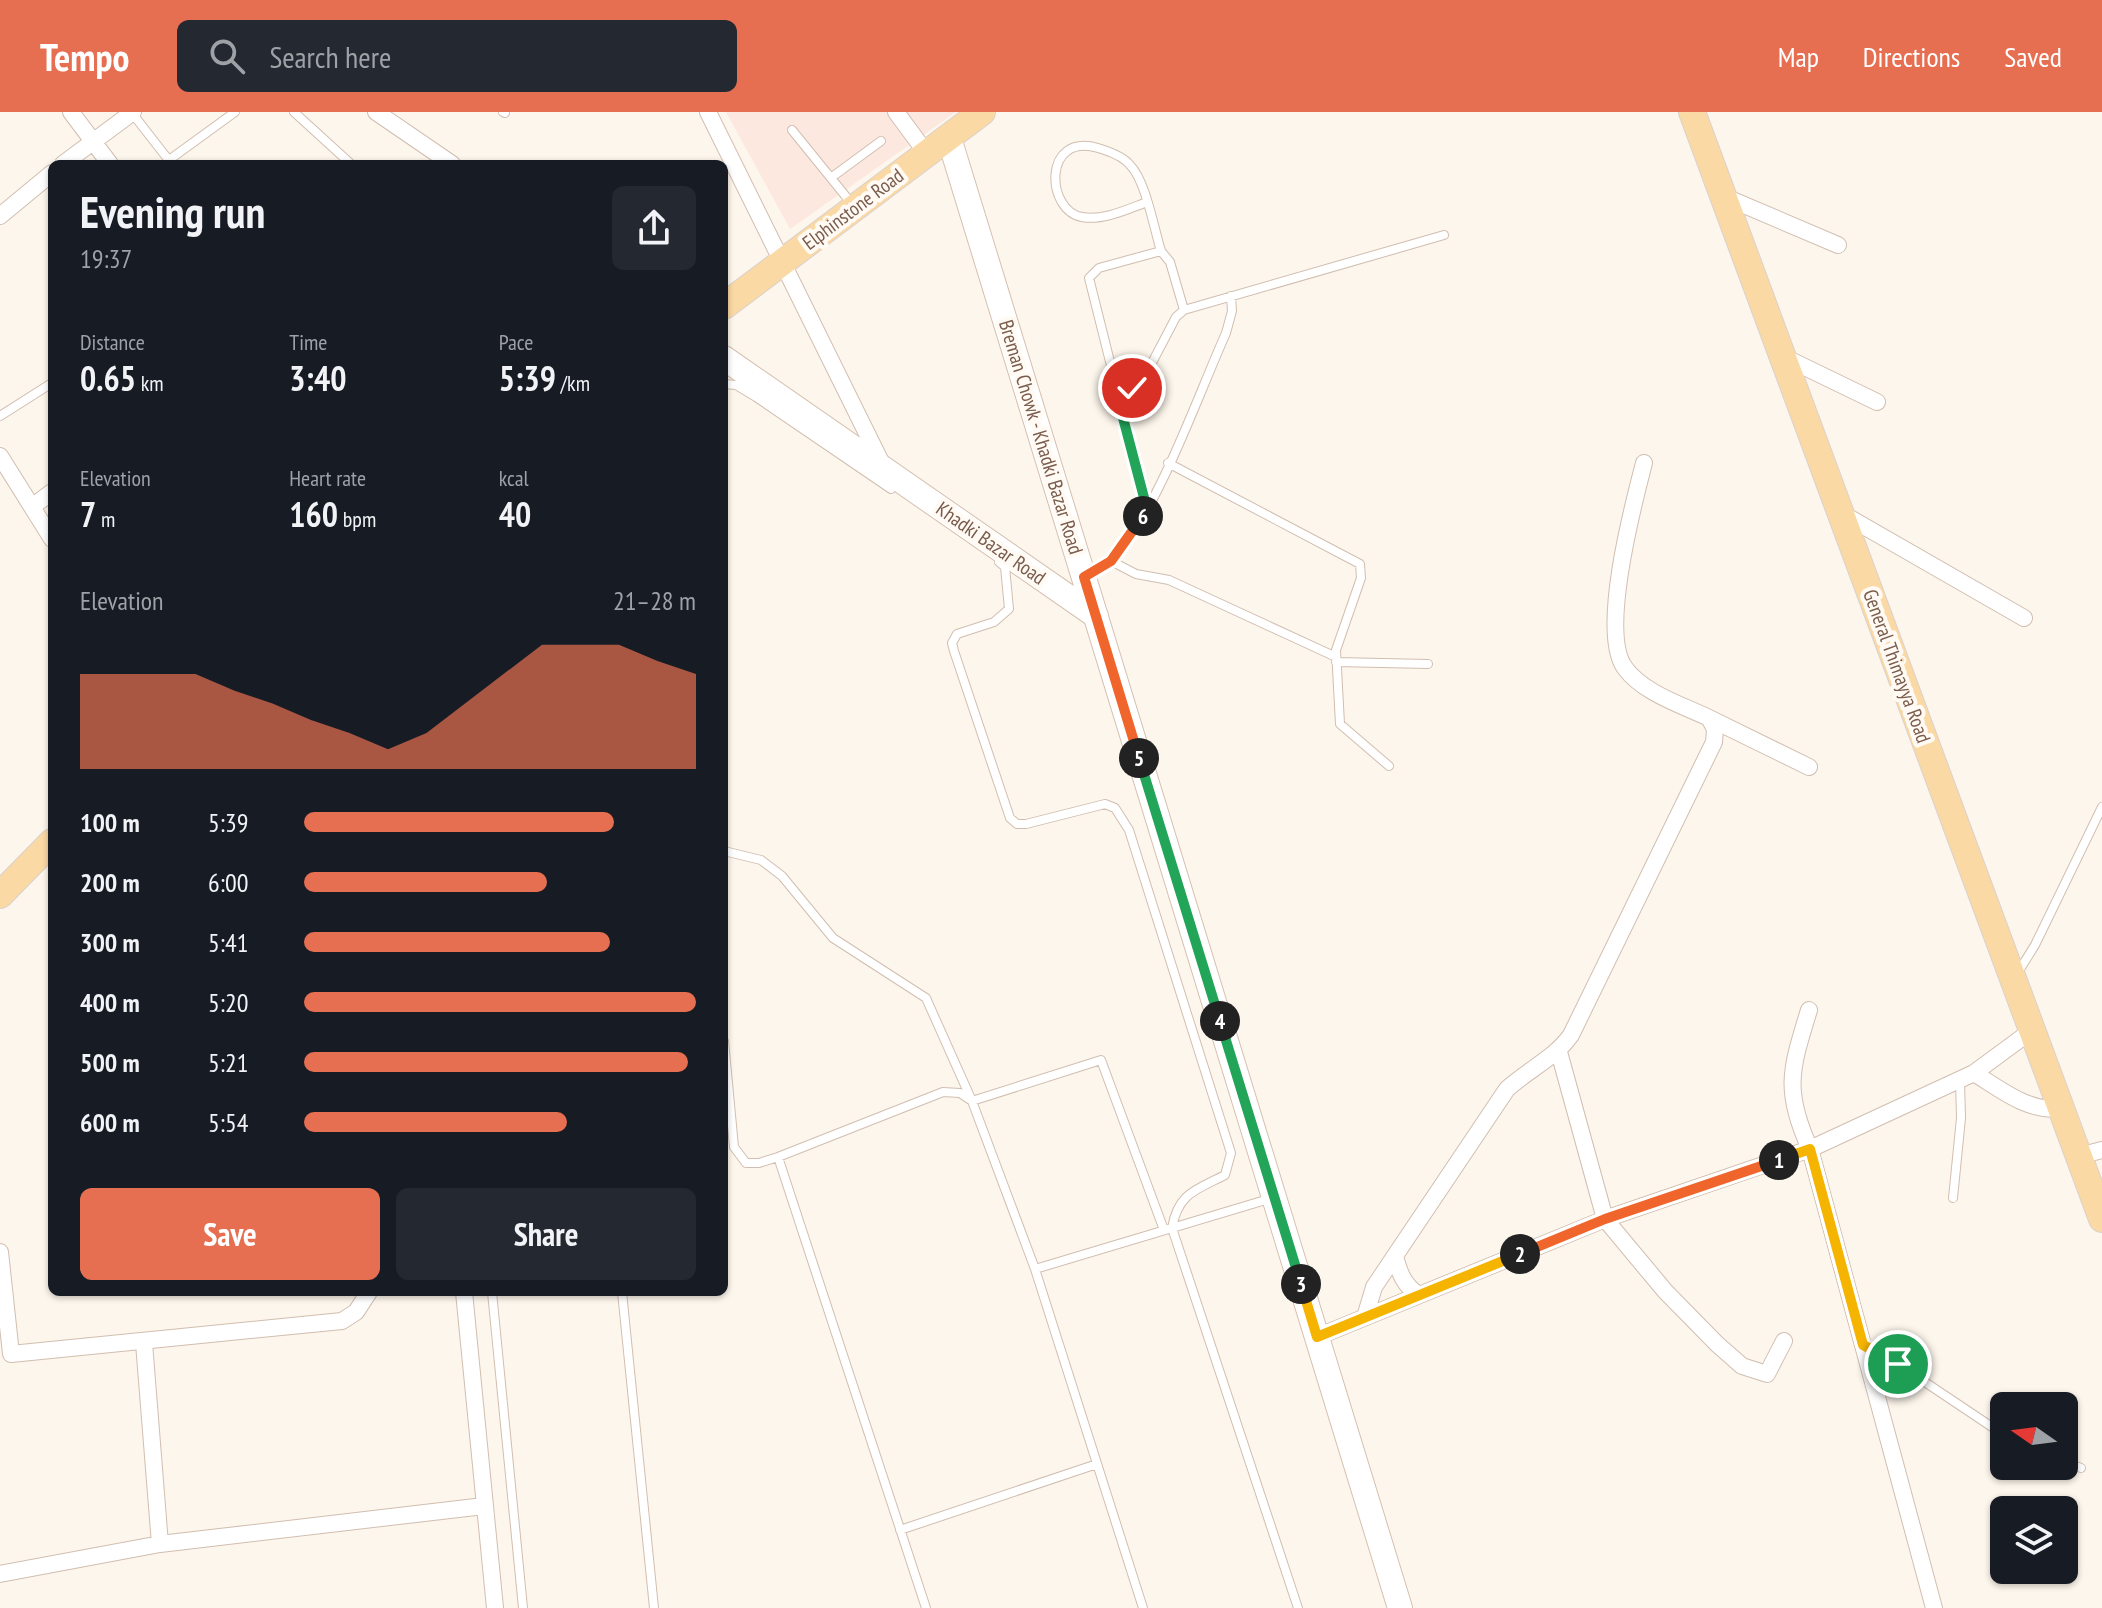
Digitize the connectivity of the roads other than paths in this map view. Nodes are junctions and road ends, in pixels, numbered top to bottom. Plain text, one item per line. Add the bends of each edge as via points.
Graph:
1 (71, 112) edge
2 (132, 112) edge
3 (235, 112) edge
4 (294, 112) edge
5 (708, 112) edge
6 (896, 112) edge
7 (982, 112) edge
8 (1692, 112) edge
9 (381, 113) edge
10 (792, 130) dead end
11 (949, 138) junction
12 (92, 140) junction
13 (881, 141) dead end
14 (927, 154) junction
15 (68, 160) edge
16 (107, 160) edge
17 (168, 160) edge
18 (173, 160) edge
19 (347, 160) edge
20 (441, 160) edge
21 (48, 176) edge
22 (832, 177) junction
23 (1723, 196) junction
24 (1147, 202) junction
25 (855, 207) junction
26 (2, 209) edge
27 (1444, 235) dead end
28 (1838, 245) dead end
29 (1161, 251) junction
30 (784, 261) junction
31 (1231, 296) junction
32 (728, 303) edge
33 (1184, 310) junction
34 (1782, 356) junction
35 (728, 361) edge
36 (728, 384) edge
37 (48, 386) edge
38 (1117, 395) junction
39 (1877, 402) dead end
40 (0, 416) edge
41 (0, 456) edge
42 (1168, 463) junction
43 (1644, 463) dead end
44 (890, 481) junction
45 (48, 495) edge
46 (33, 506) junction
47 (1147, 509) junction
48 (1840, 512) junction
49 (946, 525) dead end
50 (48, 532) edge
51 (1111, 561) junction
52 (1084, 577) junction
53 (1096, 616) junction
54 (2024, 618) dead end
55 (1336, 659) junction
56 (1428, 664) dead end
57 (1709, 718) junction
58 (1389, 766) dead end
59 (1809, 767) dead end
60 (2102, 807) edge
61 (48, 849) edge
62 (728, 852) edge
63 (0, 895) edge
64 (2013, 980) junction
65 (1809, 1010) dead end
66 (2031, 1031) junction
67 (1559, 1052) junction
68 (1967, 1077) junction
69 (728, 1099) edge
70 (972, 1101) junction
71 (2063, 1109) junction
72 (1810, 1149) junction
73 (2091, 1153) edge
74 (778, 1157) junction
75 (1274, 1198) junction
76 (1953, 1198) dead end
77 (1605, 1219) junction
78 (2102, 1219) edge
79 (1168, 1229) junction
80 (0, 1252) edge
81 (1395, 1256) junction
82 (1035, 1269) junction
83 (1419, 1295) junction
84 (366, 1296) edge
85 (464, 1296) edge
86 (492, 1296) edge
87 (622, 1296) edge
88 (1365, 1317) junction
89 (1317, 1337) junction
90 (1784, 1341) dead end
91 (144, 1343) junction
92 (1863, 1345) junction
93 (1990, 1426) edge
94 (1097, 1464) junction
95 (2078, 1467) edge
96 (2081, 1468) dead end
97 (484, 1506) junction
98 (900, 1530) junction
99 (160, 1544) junction
100 (0, 1574) edge
101 (495, 1608) edge
102 (523, 1608) edge
103 (654, 1608) edge
104 (926, 1608) edge
105 (1143, 1608) edge
106 (1298, 1608) edge
107 (1400, 1608) edge
108 (1934, 1608) edge

1 - 12 street
2 - 12 street
2 - 17 lane
3 - 18 lane
4 - 19 lane
5 - 30 street, Khadki Bazar Road
6 - 14 street
7 - 11 main road, Elphinstone Road
8 - 23 main road, General Thimayya Road
9 - 20 street
10 - 22 lane
11 - 14 main road, Elphinstone Road
11 - 52 main road, Breman Chowk - Khadki Bazar Road
12 - 15 street
12 - 16 street
13 - 22 lane
14 - 25 main road, Elphinstone Road
21 - 26 street
22 - 25 lane
23 - 28 street
23 - 34 main road, General Thimayya Road
24 - 24 lane via 1132,165 1116,155 1080,144 1060,157 1055,179 1071,215 1097,216
24 - 29 lane
25 - 30 main road, Elphinstone Road
27 - 31 lane
29 - 33 lane via 1170,262
29 - 38 lane via 1099,268 1089,278
30 - 32 main road, Elphinstone Road
30 - 44 street, Khadki Bazar Road
31 - 33 lane
31 - 42 lane via 1226,333
33 - 38 lane via 1144,378
34 - 39 street
34 - 48 main road, General Thimayya Road
35 - 44 main road, Khadki Bazar Road
36 - 44 lane
37 - 40 lane
38 - 47 lane
41 - 46 street
42 - 47 lane
42 - 55 lane via 1360,564 1361,578
43 - 57 street via 1627,528 1617,649 1638,682
44 - 53 main road, Khadki Bazar Road
45 - 46 street
46 - 50 street
47 - 51 lane
48 - 54 street
48 - 64 main road, General Thimayya Road
49 - 79 lane via 1005,567 1009,609 994,622 957,634 952,643 1010,818 1026,824 1105,804 1115,808 1129,830 1231,1153 1225,1175 1181,1199
51 - 52 lane
51 - 55 lane via 1136,574 1169,580
52 - 53 main road, Breman Chowk - Khadki Bazar Road
53 - 75 main road, Breman Chowk - Khadki Bazar Road
55 - 56 lane
55 - 58 lane via 1340,724
57 - 59 street
57 - 67 street via 1714,742
60 - 64 lane
61 - 63 main road
62 - 70 lane via 761,860 782,876 833,938 926,998
64 - 66 main road, General Thimayya Road
65 - 72 street via 1791,1070 1796,1120
66 - 68 street
66 - 71 main road, General Thimayya Road
67 - 77 street
67 - 81 street via 1507,1089
68 - 71 street via 2028,1106
68 - 72 street
68 - 76 lane
69 - 74 lane via 738,1156 746,1163
70 - 74 lane via 960,1093 943,1092
70 - 79 lane via 1101,1060
70 - 82 lane
71 - 73 main road, General Thimayya Road
72 - 77 street
72 - 92 street
73 - 78 main road, General Thimayya Road
74 - 98 lane
75 - 79 lane
75 - 89 main road, Breman Chowk - Khadki Bazar Road
77 - 83 street
77 - 90 street via 1665,1291 1742,1366 1767,1374
79 - 82 lane
79 - 106 lane
80 - 91 street via 11,1354
81 - 83 street via 1410,1289
81 - 88 street via 1374,1287
82 - 94 lane
83 - 88 street
84 - 91 street via 342,1321
85 - 97 street
86 - 102 lane
87 - 103 lane
88 - 89 street
89 - 107 main road, Breman Chowk - Khadki Bazar Road
91 - 99 street
92 - 93 lane
92 - 108 street
94 - 98 lane
94 - 105 lane
95 - 96 lane
97 - 99 street
97 - 101 street
98 - 104 lane
99 - 100 street

